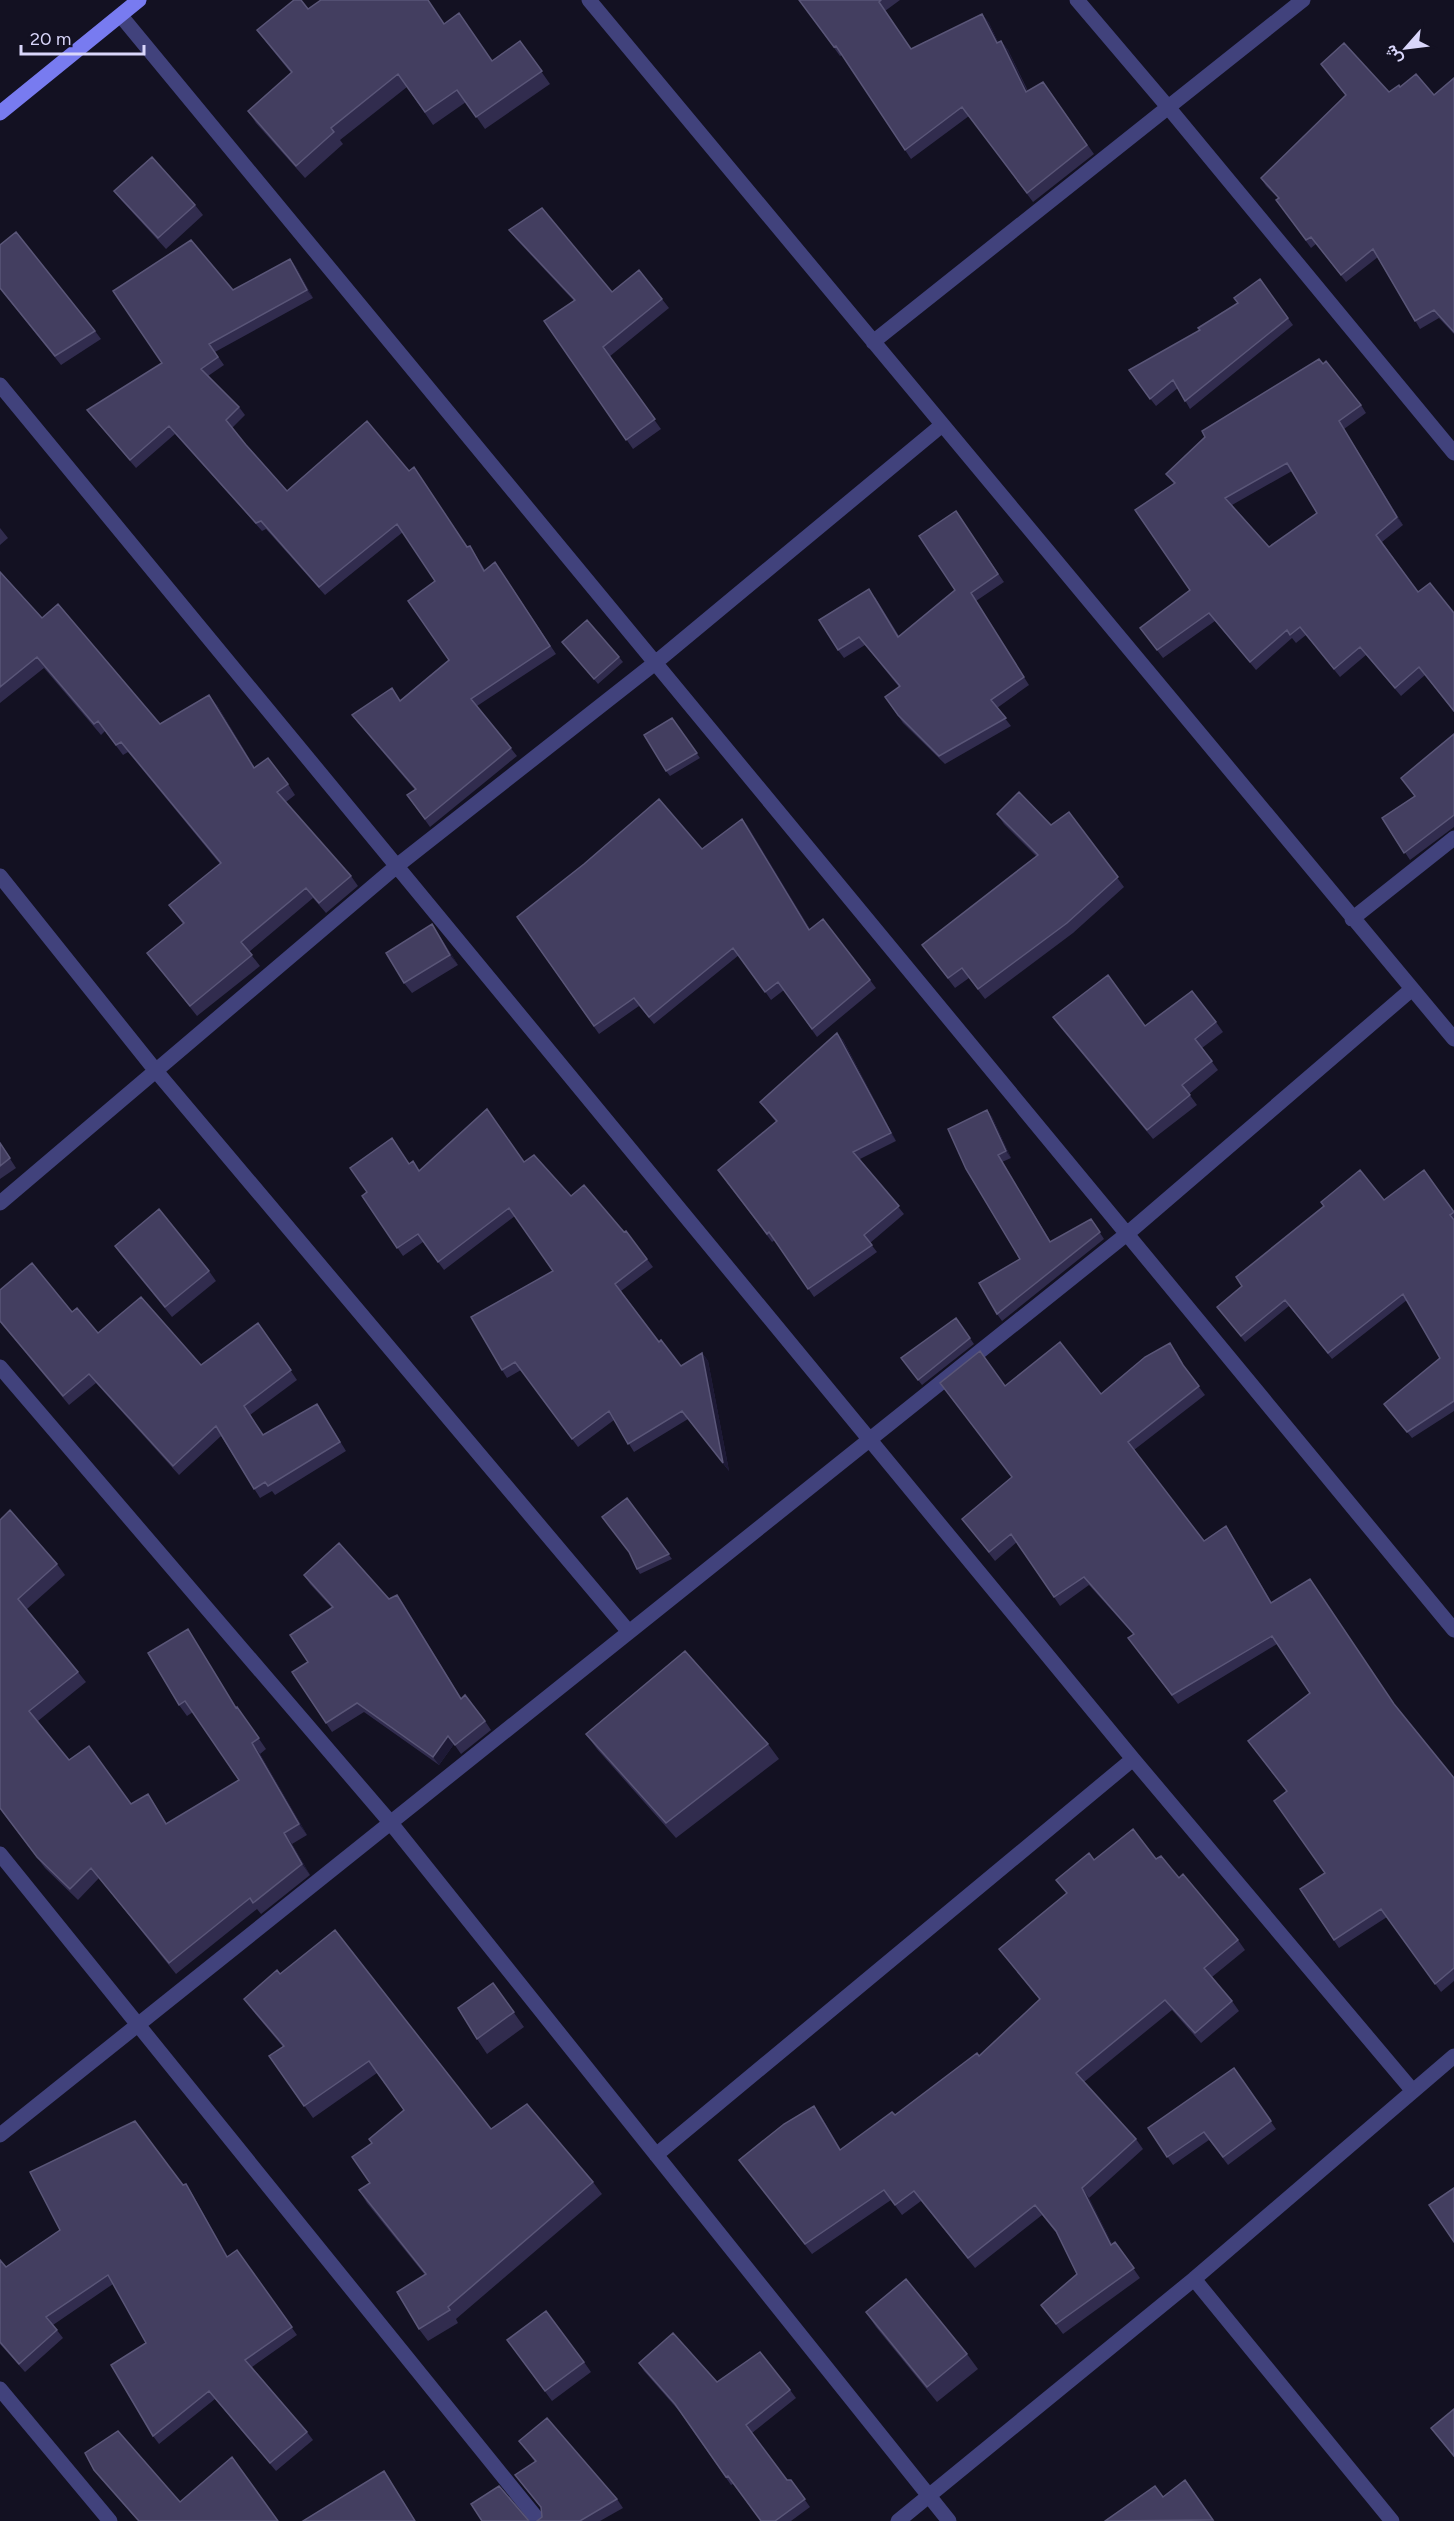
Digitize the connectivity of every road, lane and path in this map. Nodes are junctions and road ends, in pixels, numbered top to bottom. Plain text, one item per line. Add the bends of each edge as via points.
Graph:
1 (138, 0) edge
2 (589, 0) edge
3 (1077, 0) edge
4 (1303, 0) edge
5 (121, 16) junction
6 (1168, 107) junction
7 (0, 113) edge
8 (873, 342) junction
9 (0, 385) edge
10 (942, 425) junction
11 (1454, 453) edge
12 (655, 663) junction
13 (1454, 838) edge
14 (398, 865) junction
15 (0, 876) edge
16 (1352, 919) junction
17 (1412, 990) junction
18 (1454, 1039) edge
19 (156, 1071) junction
20 (0, 1203) edge
21 (1128, 1233) junction
22 (0, 1367) edge
23 (870, 1439) junction
24 (1454, 1630) edge
25 (629, 1632) junction
26 (1133, 1759) junction
27 (390, 1821) junction
28 (0, 1854) edge
29 (138, 2025) junction
30 (1454, 2056) edge
31 (1412, 2090) junction
32 (0, 2135) edge
33 (656, 2154) junction
34 (1194, 2279) junction
35 (0, 2389) edge
36 (929, 2496) junction
37 (110, 2521) edge
38 (539, 2521) edge
39 (898, 2521) edge
40 (949, 2521) edge
41 (1392, 2521) edge

1 - 5 street
2 - 8 street
3 - 6 street
4 - 6 street
5 - 7 street
5 - 12 street
6 - 8 street
6 - 11 street
8 - 10 street
9 - 14 street
10 - 12 street
10 - 16 street
12 - 14 street
12 - 21 street
13 - 16 street
14 - 19 street
14 - 23 street
15 - 19 street
16 - 17 street
17 - 18 street
17 - 21 street
19 - 20 street
19 - 25 street
21 - 23 street
21 - 24 street
22 - 27 street
23 - 25 street
23 - 26 street
25 - 27 street
26 - 31 street
26 - 33 street
27 - 29 street
27 - 33 street
28 - 29 street
29 - 32 street
29 - 38 street
30 - 31 street
31 - 34 street
33 - 36 street
34 - 36 street
34 - 41 street
35 - 37 street
36 - 39 street
36 - 40 street

